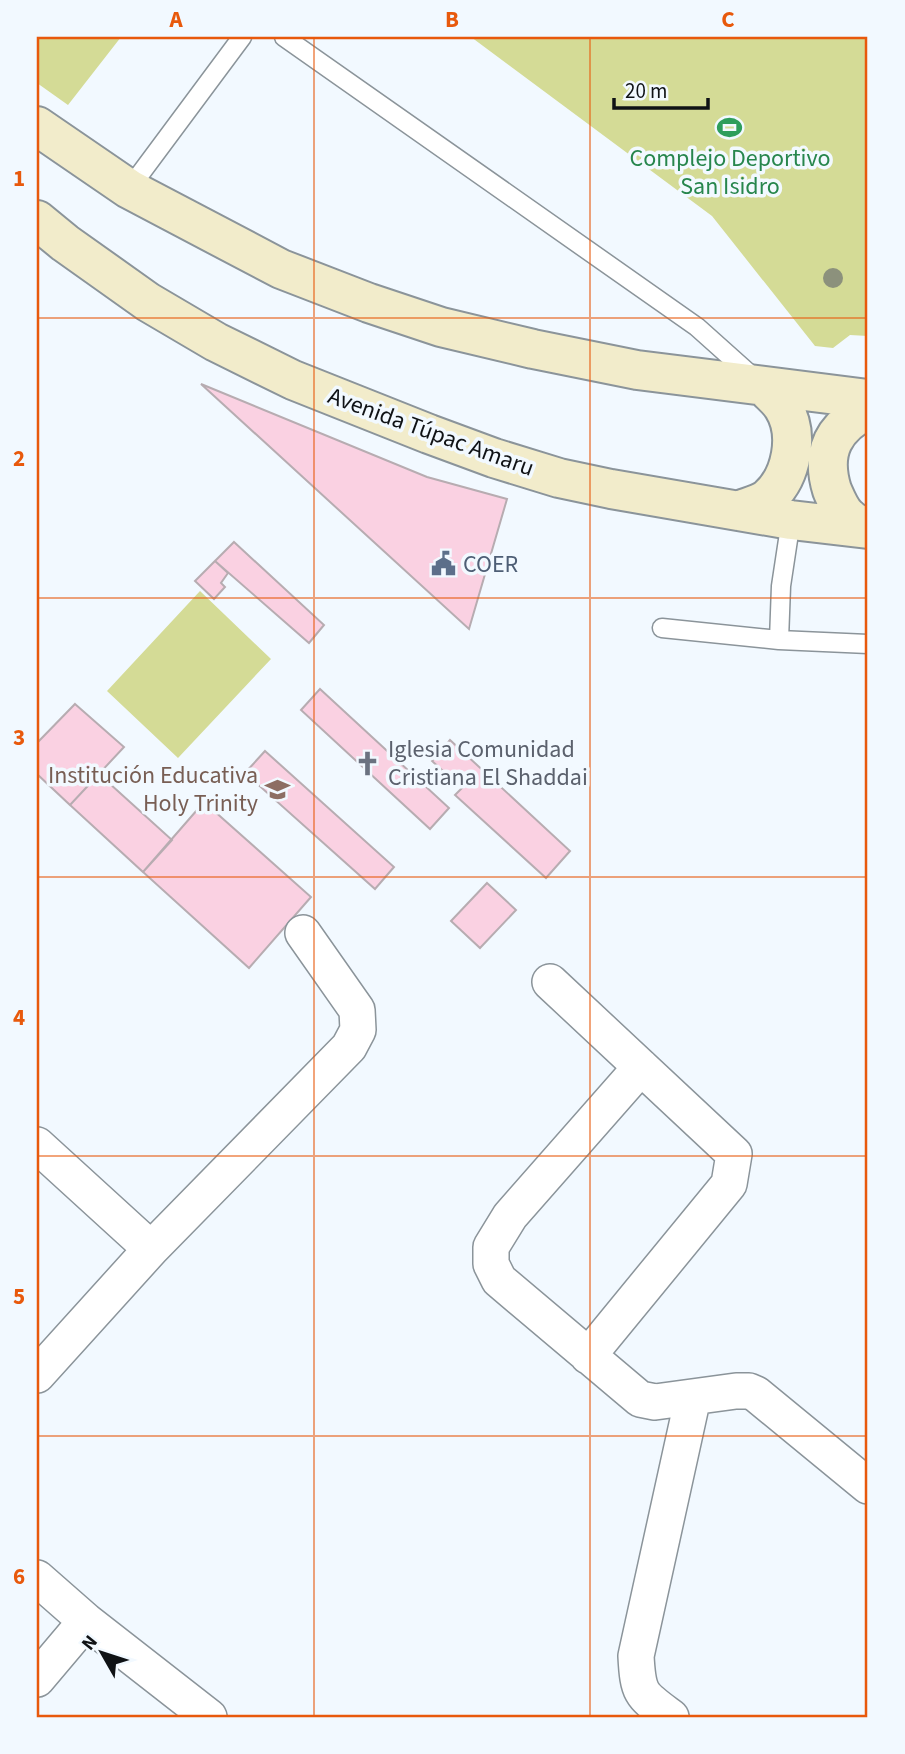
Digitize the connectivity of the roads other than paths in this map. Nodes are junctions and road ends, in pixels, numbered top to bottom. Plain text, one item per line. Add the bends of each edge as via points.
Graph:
1 (242, 37) edge
2 (284, 37) edge
3 (37, 126) edge
4 (129, 189) junction
5 (37, 220) edge
6 (765, 387) junction
7 (868, 399) edge
8 (868, 409) edge
9 (738, 511) junction
10 (791, 520) junction
11 (868, 529) edge
12 (662, 628) dead end
13 (779, 639) junction
14 (868, 644) edge
15 (303, 933) dead end
16 (550, 982) dead end
17 (641, 1068) junction
18 (37, 1145) edge
19 (151, 1249) junction
20 (589, 1356) junction
21 (37, 1374) edge
22 (693, 1396) junction
23 (868, 1486) edge
24 (37, 1578) edge
25 (86, 1620) junction
26 (37, 1679) edge
27 (209, 1717) edge
28 (671, 1717) edge

1 - 4 lane
2 - 6 lane via 696,327
3 - 4 main road
4 - 6 main road via 281,269 441,327 637,370
5 - 9 main road, Avenida Túpac Amaru via 148,302 293,380 442,439 559,478
6 - 7 main road
6 - 9 main road via 783,407 791,428 792,453 783,480 767,499
8 - 11 main road via 851,418 835,436 827,455 835,499 848,517
9 - 10 main road, Avenida Túpac Amaru
10 - 11 main road, Avenida Túpac Amaru
10 - 13 lane
12 - 13 lane
13 - 14 lane
15 - 19 street via 357,1010 358,1030 349,1047
16 - 17 street
17 - 20 street via 734,1154 729,1184
17 - 20 street via 510,1216 491,1247 491,1264 499,1280
18 - 19 street
19 - 21 street
20 - 22 street via 640,1399 655,1402
22 - 23 street via 736,1391 755,1394
22 - 28 street via 636,1656 642,1692
24 - 25 street
25 - 26 street
25 - 27 street

